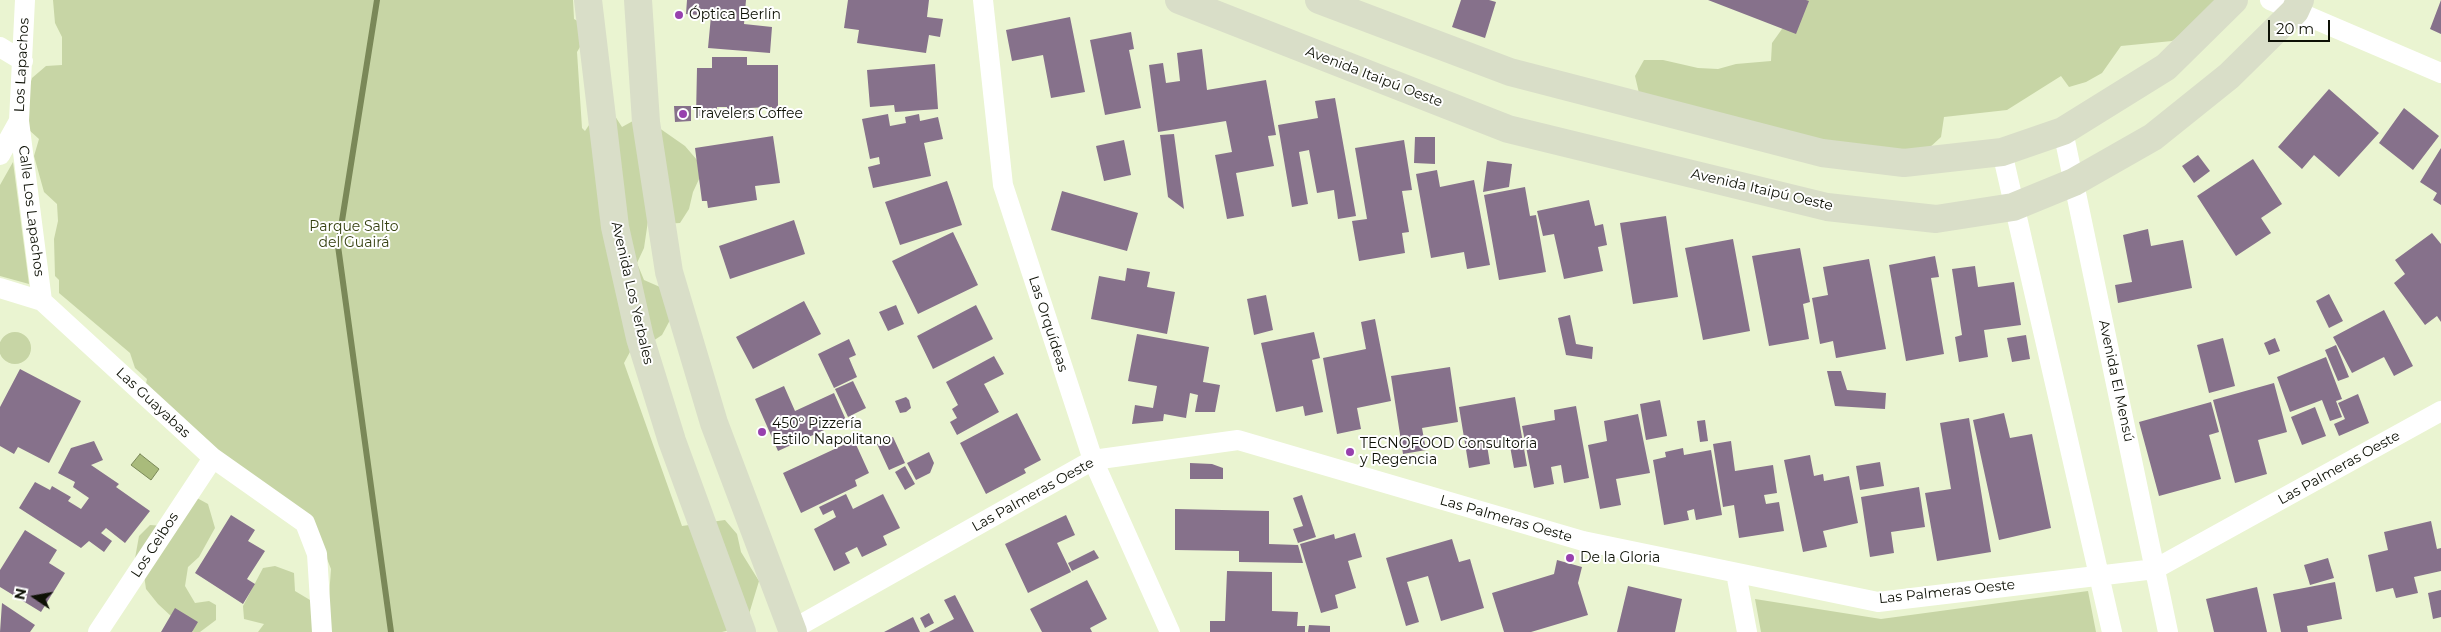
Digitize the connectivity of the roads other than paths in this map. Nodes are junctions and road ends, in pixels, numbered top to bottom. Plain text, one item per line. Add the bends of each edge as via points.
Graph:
1 (25, 0) edge
2 (588, 0) edge
3 (638, 0) edge
4 (983, 0) edge
5 (1179, 0) edge
6 (1319, 0) edge
7 (2234, 0) edge
8 (2270, 0) edge
9 (2298, 6) edge
10 (0, 48) edge
11 (24, 61) junction
12 (2441, 73) edge
13 (19, 121) junction
14 (2063, 131) junction
15 (2002, 152) junction
16 (0, 155) edge
17 (2074, 182) junction
18 (2013, 207) junction
19 (0, 288) edge
20 (42, 301) junction
21 (2441, 411) edge
22 (213, 458) junction
23 (1093, 460) junction
24 (2155, 569) junction
25 (1736, 573) junction
26 (2100, 576) junction
27 (791, 631) edge
28 (98, 632) edge
29 (322, 632) edge
30 (742, 632) edge
31 (1170, 632) edge
32 (1747, 632) edge
33 (2112, 632) edge
34 (2168, 632) edge

1 - 11 street, Los Lapachos
2 - 30 street, Avenida Los Yerbales via 615,227 640,338 672,441
3 - 27 street via 646,122 669,272 714,423
4 - 23 street, Las Orquídeas via 1002,185
5 - 18 street, Avenida Itaipú Oeste via 1508,129 1827,207 1936,219
6 - 15 street via 1510,72 1822,153 1904,163
7 - 14 street via 2166,68
8 - 9 street
9 - 12 street
9 - 17 street, Avenida Itaipú Oeste via 2229,76 2153,137
10 - 11 street
11 - 13 street, Los Lapachos
13 - 16 street, Los Lapachos
13 - 20 street, Calle Los Lapachos
14 - 15 street
14 - 17 street, Avenida El Mensú
15 - 18 street
17 - 18 street, Avenida Itaipú Oeste
17 - 24 street, Avenida El Mensú
18 - 26 street
19 - 20 street, Las Guayabas
20 - 22 street, Las Guayabas
21 - 24 street, Las Palmeras Oeste
22 - 28 street, Los Ceibos
22 - 29 street, Las Guayabas via 305,523 317,554
23 - 25 street, Las Palmeras Oeste via 1238,440 1583,542
23 - 27 street, Las Palmeras Oeste
23 - 31 street, Las Orquídeas
24 - 26 street, Las Palmeras Oeste
24 - 34 street, Avenida El Mensú
25 - 26 street, Las Palmeras Oeste via 1878,602
25 - 32 street
26 - 33 street

